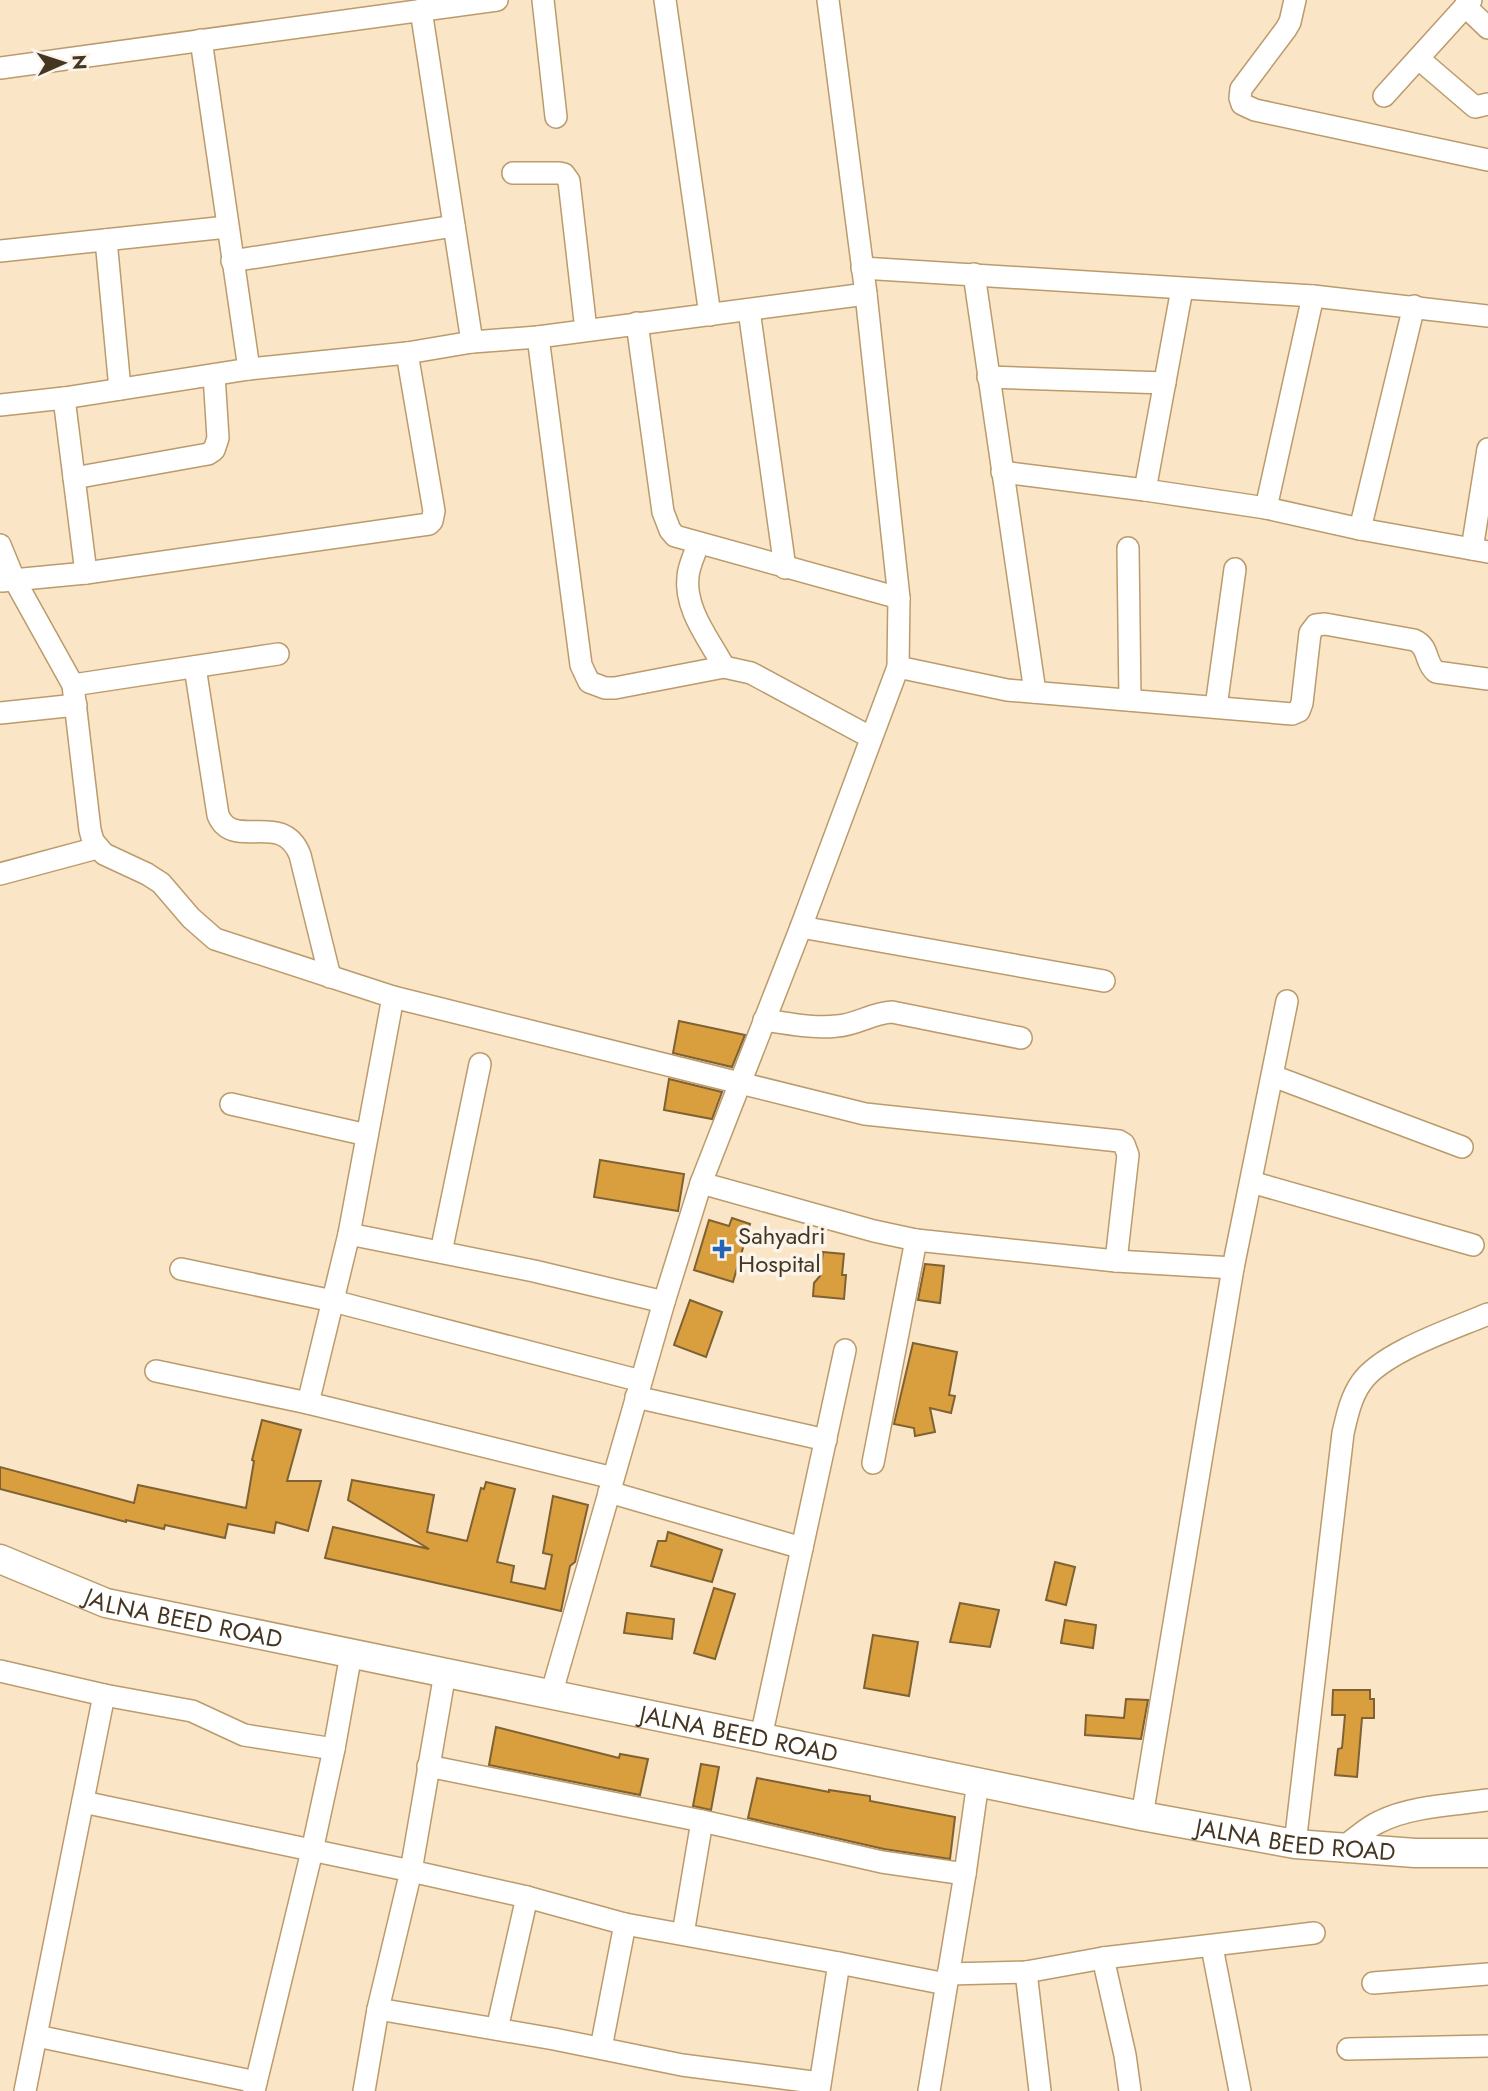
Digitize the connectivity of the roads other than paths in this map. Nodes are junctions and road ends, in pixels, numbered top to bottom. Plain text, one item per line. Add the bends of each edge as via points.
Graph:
1 (497, 0) edge
2 (543, 0) edge
3 (665, 0) edge
4 (828, 0) edge
5 (1294, 0) edge
6 (1468, 3) edge
7 (421, 10) junction
8 (1488, 28) edge
9 (201, 40) junction
10 (1419, 59) junction
11 (0, 68) edge
12 (1384, 96) dead end
13 (1488, 104) edge
14 (556, 117) dead end
15 (1488, 160) edge
16 (513, 173) dead end
17 (454, 226) junction
18 (227, 227) junction
19 (106, 240) junction
20 (0, 251) edge
21 (232, 261) junction
22 (862, 268) junction
23 (974, 274) junction
24 (1182, 289) junction
25 (866, 294) junction
26 (1313, 296) junction
27 (1414, 306) junction
28 (749, 310) junction
29 (710, 315) junction
30 (1488, 316) edge
31 (637, 323) junction
32 (586, 330) junction
33 (538, 337) junction
34 (472, 342) junction
35 (407, 353) junction
36 (249, 369) junction
37 (215, 375) junction
38 (988, 377) junction
39 (1165, 383) junction
40 (120, 389) junction
41 (64, 398) junction
42 (0, 405) edge
43 (1488, 449) edge
44 (1002, 472) junction
45 (74, 478) junction
46 (1145, 490) junction
47 (1266, 508) junction
48 (1360, 529) junction
49 (0, 544) edge
50 (698, 544) junction
51 (1128, 548) dead end
52 (1480, 551) edge
53 (785, 568) junction
54 (1235, 569) dead end
55 (86, 573) junction
56 (7, 580) edge
57 (900, 598) junction
58 (278, 654) dead end
59 (195, 667) junction
60 (724, 667) junction
61 (898, 667) junction
62 (1488, 679) edge
63 (1035, 692) junction
64 (74, 695) junction
65 (1130, 700) junction
66 (1216, 707) junction
67 (0, 713) edge
68 (870, 737) junction
69 (97, 848) junction
70 (0, 874) edge
71 (801, 927) junction
72 (330, 977) junction
73 (1104, 981) dead end
74 (393, 997) junction
75 (1287, 1001) dead end
76 (764, 1020) junction
77 (1021, 1038) dead end
78 (480, 1064) dead end
79 (1273, 1076) junction
80 (738, 1084) junction
81 (231, 1104) dead end
82 (367, 1135) junction
83 (1462, 1147) dead end
84 (1251, 1182) junction
85 (701, 1183) junction
86 (349, 1234) junction
87 (916, 1240) junction
88 (1473, 1245) dead end
89 (441, 1252) junction
90 (1116, 1261) junction
91 (1233, 1268) junction
92 (181, 1269) dead end
93 (332, 1301) junction
94 (664, 1302) junction
95 (1488, 1314) edge
96 (845, 1350) dead end
97 (156, 1371) dead end
98 (639, 1389) junction
99 (308, 1403) junction
100 (826, 1440) junction
101 (873, 1463) dead end
102 (611, 1485) junction
103 (802, 1548) junction
104 (0, 1559) edge
105 (351, 1654) junction
106 (0, 1671) edge
107 (445, 1673) junction
108 (104, 1695) junction
109 (551, 1695) junction
110 (761, 1737) junction
111 (334, 1749) junction
112 (428, 1766) junction
113 (978, 1782) junction
114 (1488, 1800) edge
115 (83, 1802) junction
116 (1142, 1816) junction
117 (702, 1821) junction
118 (1294, 1844) junction
119 (1343, 1847) junction
120 (312, 1851) junction
121 (1488, 1853) edge
122 (411, 1871) junction
123 (965, 1874) junction
124 (527, 1897) junction
125 (625, 1924) junction
126 (1314, 1933) dead end
127 (683, 1934) junction
128 (1212, 1947) junction
129 (1103, 1958) junction
130 (839, 1963) junction
131 (1026, 1972) junction
132 (1488, 1974) edge
133 (947, 1979) junction
134 (1373, 1983) dead end
135 (378, 2009) junction
136 (497, 2029) junction
137 (37, 2036) junction
138 (1488, 2046) edge
139 (601, 2048) junction
140 (1348, 2049) dead end
141 (255, 2087) edge
142 (819, 2087) edge
143 (25, 2091) edge
144 (364, 2091) edge
145 (929, 2091) edge
146 (1040, 2091) edge
147 (1130, 2091) edge
148 (1240, 2091) edge

1 - 7 street
2 - 14 street
3 - 29 street
4 - 22 street
5 - 15 street via 1286,29 1241,89 1242,104
6 - 8 street
6 - 10 street
7 - 9 street
7 - 17 street
9 - 11 street
9 - 18 street
10 - 12 street
10 - 13 street via 1475,107
16 - 32 street via 559,173 569,181
17 - 21 street
17 - 34 street
18 - 19 street
18 - 21 street
19 - 20 street
19 - 40 street
21 - 36 street
22 - 23 street
22 - 25 street
23 - 24 street
23 - 38 street
24 - 26 street
24 - 39 street
25 - 28 street
25 - 57 street
26 - 27 street
26 - 47 street
27 - 30 street
27 - 48 street
28 - 29 street
28 - 53 street
29 - 31 street
31 - 32 street
31 - 50 street via 663,512 675,536
32 - 33 street
33 - 34 street
33 - 60 street via 584,676 595,686 615,688
34 - 35 street
35 - 36 street
35 - 55 street via 434,511 429,524
36 - 37 street
37 - 40 street
37 - 45 street via 218,438 214,450
38 - 39 street
38 - 44 street
39 - 46 street
40 - 41 street
41 - 42 street
41 - 45 street
43 - 52 street
44 - 46 street
44 - 63 street
45 - 55 street
46 - 47 street
47 - 48 street
48 - 52 street
49 - 56 street
50 - 53 street
50 - 60 street via 688,573 688,594
51 - 65 street
53 - 57 street
54 - 66 street
55 - 56 street
56 - 64 street
57 - 61 street
58 - 59 street
59 - 64 street
59 - 72 street via 221,823 228,829 281,834 292,841 300,855
60 - 68 street via 751,673
61 - 63 street
61 - 68 street
62 - 66 street via 1436,672 1425,648 1414,640 1320,624 1310,634 1302,703 1296,713
63 - 65 street
64 - 67 street
64 - 69 street via 90,830
65 - 66 street
68 - 71 street
69 - 70 street
69 - 72 street via 161,883 215,939
71 - 73 street
71 - 76 street
72 - 74 street
74 - 80 street
74 - 82 street
75 - 79 street
76 - 77 street via 834,1027 892,1012
76 - 80 street
78 - 89 street
79 - 83 street
79 - 84 street
80 - 85 street
80 - 90 street via 891,1119 1119,1141 1128,1155
81 - 82 street
82 - 86 street
84 - 88 street
84 - 91 street
85 - 87 street
85 - 94 street
86 - 89 street
86 - 93 street
87 - 90 street
87 - 101 street
89 - 94 street
90 - 91 street
91 - 116 street
92 - 93 street
93 - 98 street
93 - 99 street
94 - 98 street
95 - 118 street via 1377,1365 1360,1384 1350,1406 1343,1433
96 - 100 street
97 - 99 street
98 - 100 street
98 - 102 street
99 - 102 street
100 - 103 street
102 - 103 street
102 - 109 street
103 - 110 street
104 - 105 main road, JALNA BEED ROAD via 106,1603
105 - 107 main road, JALNA BEED ROAD
105 - 111 street
106 - 108 street
107 - 109 main road, JALNA BEED ROAD
107 - 112 street
108 - 111 street via 192,1711 244,1735
108 - 115 street
109 - 110 main road, JALNA BEED ROAD
110 - 113 main road, JALNA BEED ROAD
111 - 120 street
112 - 117 street
112 - 122 street
113 - 116 main road, JALNA BEED ROAD
113 - 123 street
114 - 119 street via 1392,1816
115 - 120 street
115 - 137 street
116 - 118 main road, JALNA BEED ROAD
117 - 123 street via 882,1862
117 - 127 street
118 - 119 main road, JALNA BEED ROAD
119 - 121 main road, JALNA BEED ROAD
120 - 122 street
120 - 141 street
122 - 124 street
122 - 135 street
123 - 133 street
124 - 125 street
124 - 136 street
125 - 127 street
125 - 139 street
126 - 128 street
127 - 130 street
128 - 129 street
128 - 148 street
129 - 131 street
129 - 147 street
130 - 133 street
130 - 142 street
131 - 133 street
131 - 146 street
132 - 134 street
133 - 145 street
135 - 136 street
135 - 144 street
136 - 139 street
137 - 141 street
137 - 143 street
138 - 140 street
139 - 142 street

